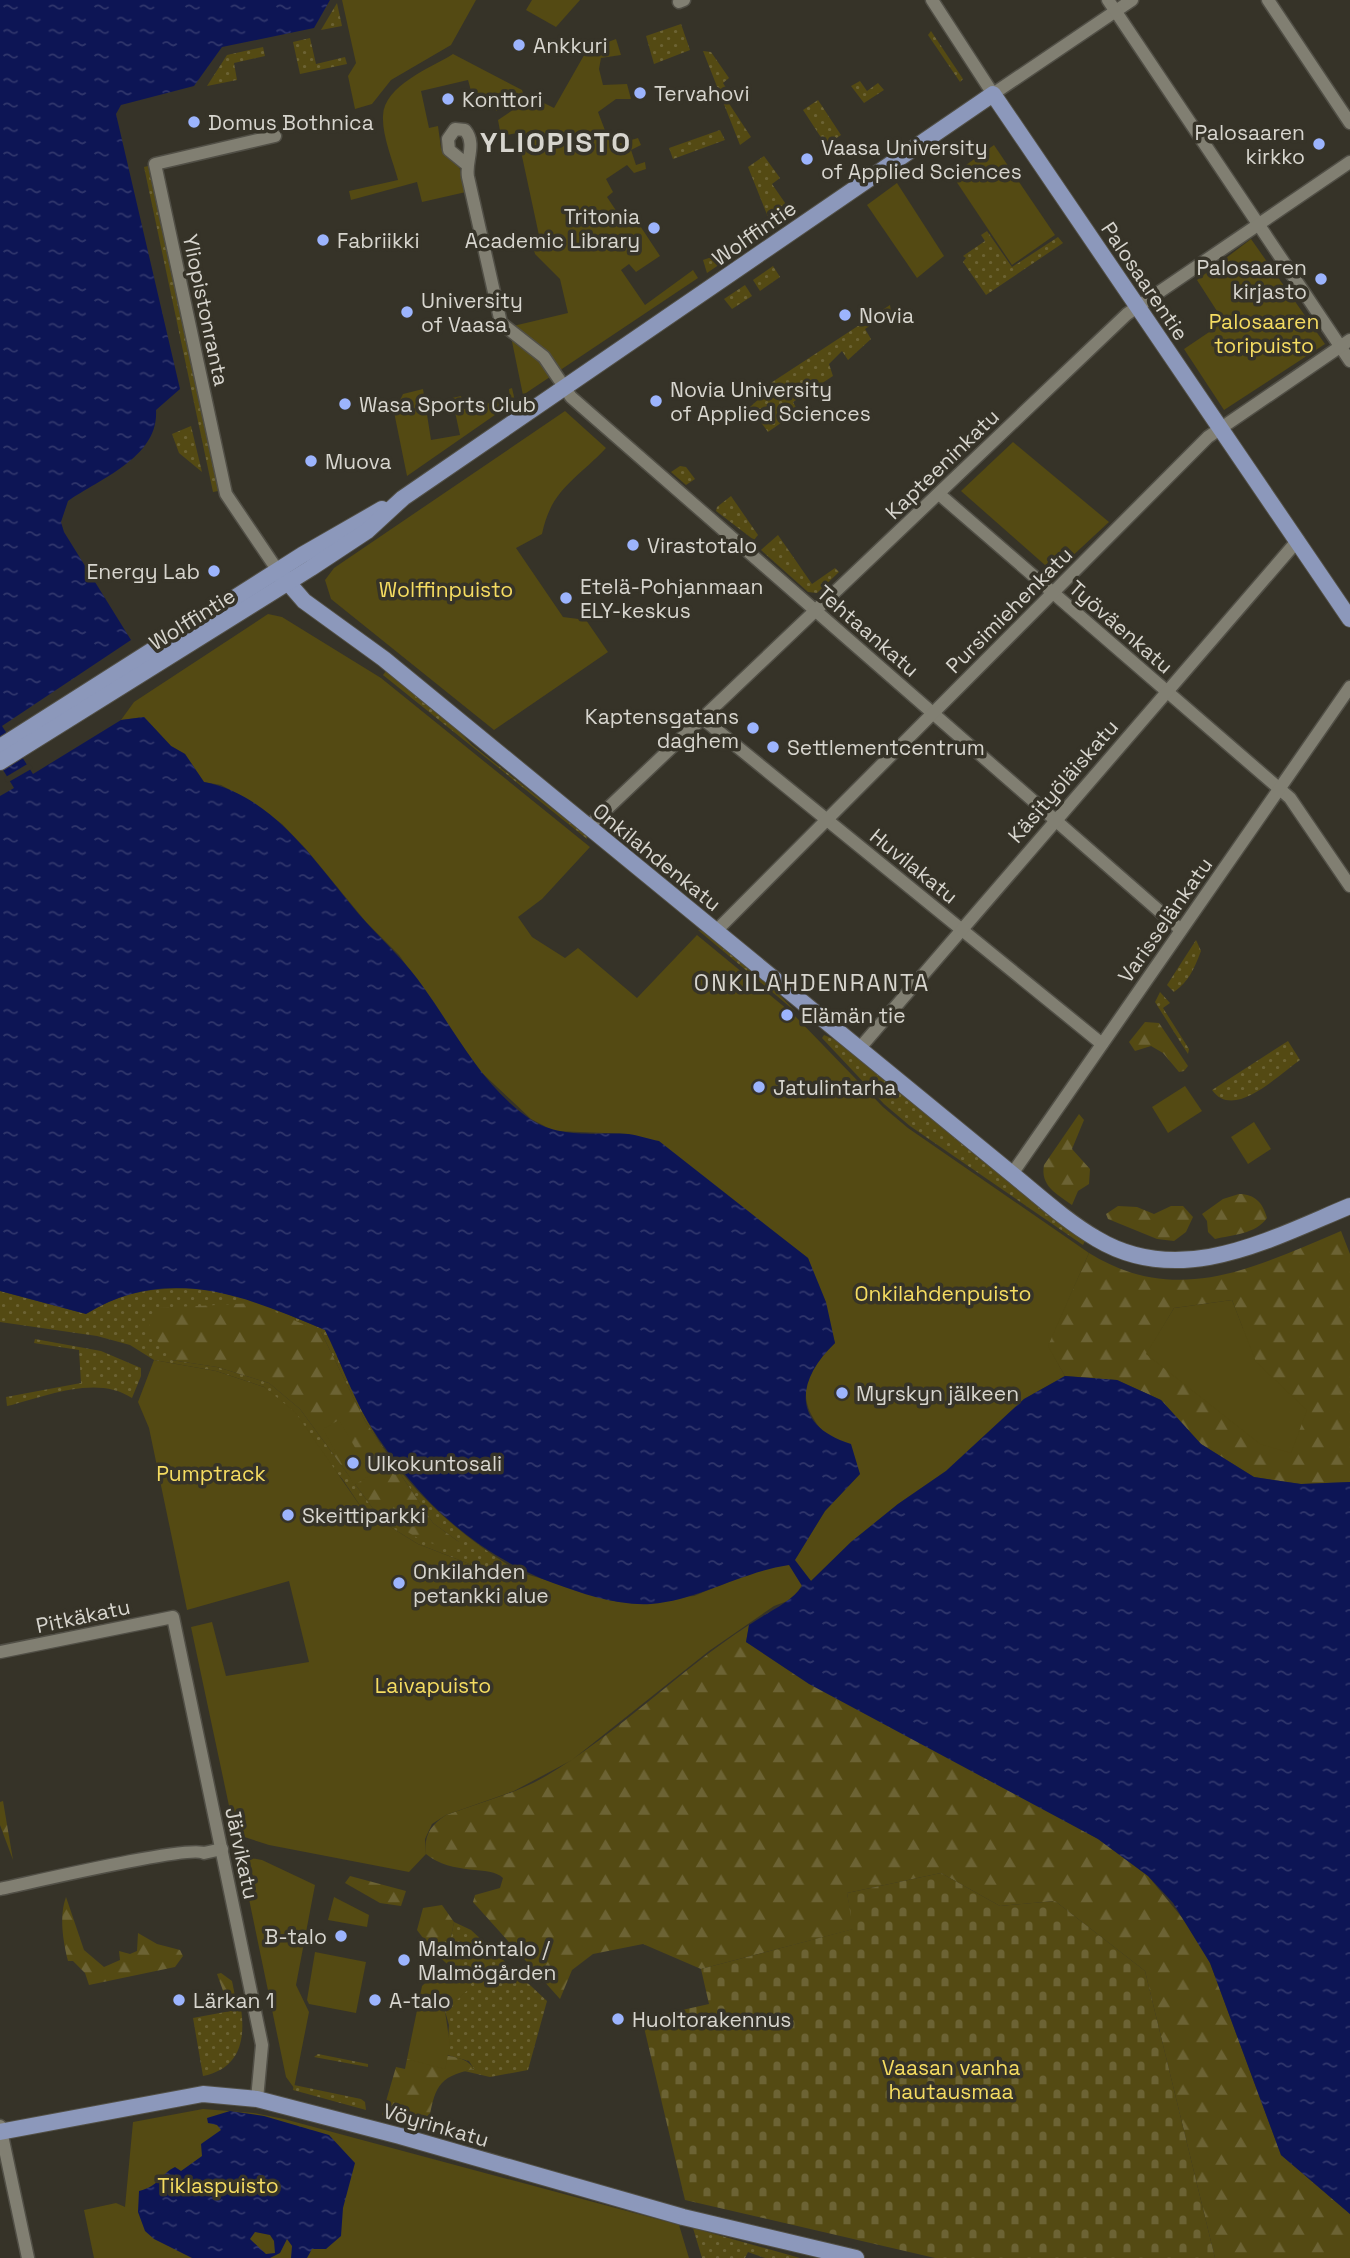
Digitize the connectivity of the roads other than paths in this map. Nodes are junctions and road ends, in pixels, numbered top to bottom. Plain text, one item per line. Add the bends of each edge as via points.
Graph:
1 (932, 0) edge
2 (1108, 0) edge
3 (1132, 0) edge
4 (1268, 0) edge
5 (1114, 12) junction
6 (993, 94) junction
7 (1350, 123) edge
8 (275, 136) dead end
9 (1350, 162) edge
10 (466, 163) dead end
11 (1257, 225) junction
12 (1137, 307) junction
13 (1345, 343) edge
14 (1350, 360) edge
15 (564, 387) junction
16 (1220, 429) junction
17 (939, 494) junction
18 (1298, 540) junction
19 (283, 577) junction
20 (1052, 593) junction
21 (815, 611) junction
22 (1350, 619) edge
23 (1350, 687) edge
24 (1166, 692) junction
25 (933, 713) junction
26 (702, 718) junction
27 (20, 741) junction
28 (0, 747) edge
29 (0, 762) edge
30 (1279, 789) junction
31 (827, 819) junction
32 (1056, 820) junction
33 (588, 827) junction
34 (1350, 886) edge
35 (961, 930) junction
36 (1181, 930) junction
37 (715, 932) junction
38 (1102, 1044) junction
39 (859, 1049) junction
40 (1012, 1174) junction
41 (1350, 1206) edge
42 (173, 1617) joint
43 (0, 1652) edge
44 (222, 1849) junction
45 (0, 1889) edge
46 (257, 2099) junction
47 (0, 2130) edge
48 (28, 2258) edge
49 (856, 2258) edge

1 - 6 street, Palosaarentie
2 - 5 street
3 - 5 street, Wolffintie
4 - 7 street
5 - 6 street, Wolffintie
5 - 11 street
6 - 12 main road, Palosaarentie
6 - 15 main road, Wolffintie
8 - 19 street, Yliopistonranta via 155,164 226,494
9 - 11 street, Kapteeninkatu
10 - 15 street, Tehtaankatu via 501,323 544,357
11 - 12 street, Kapteeninkatu
11 - 13 street
12 - 16 main road, Palosaarentie
12 - 17 street, Kapteeninkatu
13 - 14 street
13 - 16 street, Pursimiehenkatu
15 - 19 main road, Wolffintie
15 - 21 street, Tehtaankatu
16 - 18 main road, Palosaarentie
16 - 20 street, Pursimiehenkatu
17 - 20 street, Työväenkatu
17 - 21 street, Kapteeninkatu
18 - 22 main road, Palosaarentie
18 - 24 street, Käsityöläiskatu
19 - 27 main road, Wolffintie
19 - 33 main road, Onkilahdenkatu via 304,601 384,659
20 - 24 street, Työväenkatu
20 - 25 street, Pursimiehenkatu
21 - 25 street, Tehtaankatu
21 - 26 street, Kapteeninkatu
23 - 30 street, Varisselänkatu
24 - 30 street, Työväenkatu
24 - 32 street, Käsityöläiskatu
25 - 31 street, Pursimiehenkatu
25 - 32 street, Tehtaankatu
26 - 31 street, Huvilakatu
26 - 33 street, Kapteeninkatu
27 - 28 main road, Wolffintie
27 - 29 main road, Wolffintie
30 - 34 street, Työväenkatu via 1290,798
30 - 36 street, Varisselänkatu
31 - 35 street, Huvilakatu
31 - 37 street, Pursimiehenkatu
32 - 35 street, Käsityöläiskatu
32 - 36 street, Tehtaankatu
33 - 37 main road, Onkilahdenkatu
35 - 38 street, Huvilakatu
35 - 39 street, Käsityöläiskatu
36 - 38 street, Varisselänkatu
37 - 39 main road, Onkilahdenkatu
38 - 40 street, Varisselänkatu
39 - 40 main road, Onkilahdenkatu
40 - 41 main road, Onkilahdenkatu via 1096,1239 1160,1259 1216,1258
42 - 43 street, Pitkäkatu
42 - 44 street, Järvikatu
44 - 45 street via 204,1853 197,1849
44 - 46 street, Järvikatu via 262,2045
46 - 47 main road, Vöyrinkatu via 203,2094
46 - 49 main road, Vöyrinkatu via 683,2217
47 - 48 street

